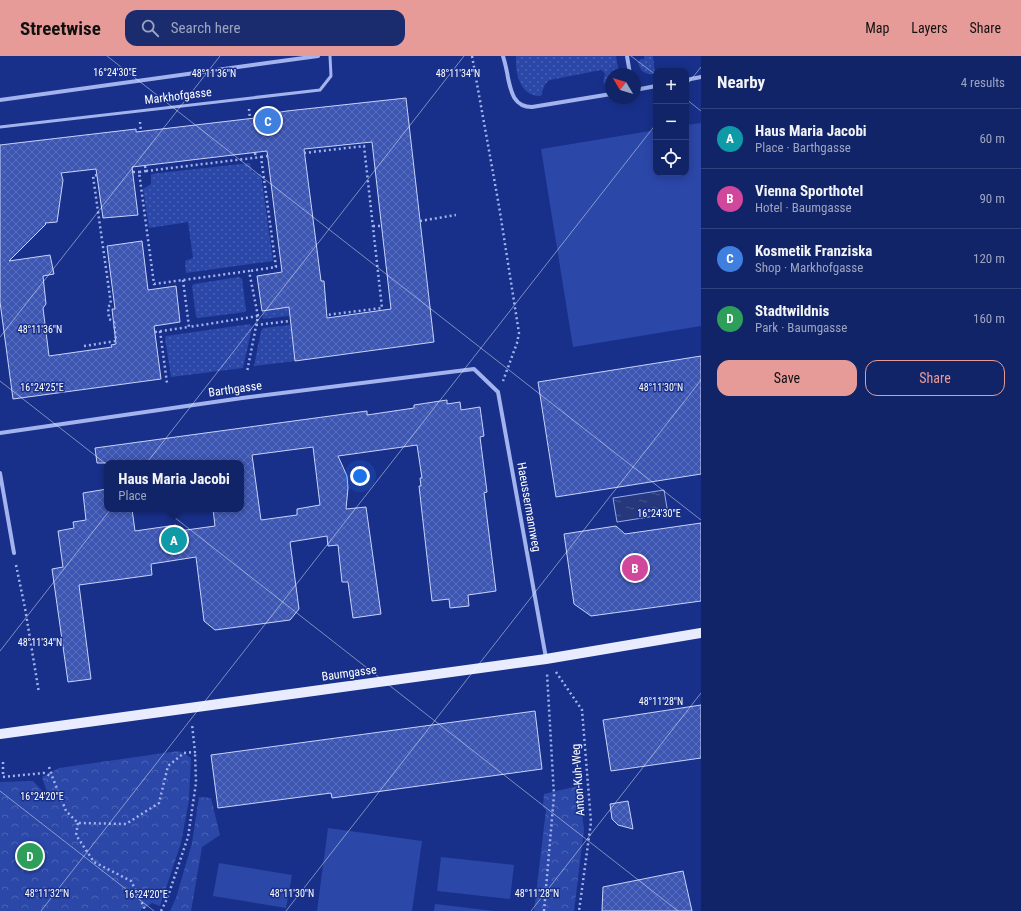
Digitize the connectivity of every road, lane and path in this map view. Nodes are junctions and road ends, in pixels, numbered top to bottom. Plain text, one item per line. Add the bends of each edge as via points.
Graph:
1 (318, 56) edge
2 (330, 56) edge
3 (472, 56) edge
4 (503, 56) edge
5 (627, 56) edge
6 (629, 68) edge
7 (701, 77) edge
8 (689, 79) edge
9 (653, 87) edge
10 (641, 89) edge
11 (605, 95) edge
12 (0, 100) edge
13 (0, 127) edge
14 (304, 152) dead end
15 (255, 153) dead end
16 (268, 156) dead end
17 (261, 157) junction
18 (256, 158) junction
19 (145, 166) dead end
20 (146, 171) junction
21 (133, 172) dead end
22 (139, 172) junction
23 (98, 175) dead end
24 (456, 215) dead end
25 (420, 221) dead end
26 (373, 226) junction
27 (382, 226) dead end
28 (249, 271) junction
29 (183, 280) junction
30 (326, 315) dead end
31 (258, 316) junction
32 (290, 321) dead end
33 (189, 326) junction
34 (256, 326) junction
35 (160, 331) junction
36 (155, 332) dead end
37 (84, 346) dead end
38 (247, 372) dead end
39 (167, 383) dead end
40 (498, 392) junction
41 (0, 433) edge
42 (0, 473) edge
43 (14, 553) joint
44 (701, 633) edge
45 (546, 659) junction
46 (39, 693) dead end
47 (190, 707) junction
48 (0, 734) edge
49 (195, 752) junction
50 (3, 762) dead end
51 (49, 767) dead end
52 (52, 776) junction
53 (78, 822) junction
54 (146, 911) edge
55 (161, 911) edge
56 (544, 911) edge
57 (579, 911) edge

1 - 12 street, Markhofgasse
2 - 13 lane, Markhofgasse via 331,76 320,90
3 - 40 path via 519,333
4 - 11 street via 511,93 526,107
5 - 6 street
7 - 8 street
9 - 10 street
14 - 26 path via 364,146
15 - 18 path
16 - 17 path
17 - 18 path
17 - 28 path via 276,267
18 - 20 path
19 - 20 path
20 - 22 path
21 - 22 path
22 - 29 path via 154,284
23 - 37 path via 93,176 111,304 108,307 109,319 114,322 117,337 116,341
24 - 25 path
26 - 27 path
26 - 30 path via 382,308
28 - 29 path
28 - 31 path
29 - 33 path
31 - 33 path
31 - 34 path
32 - 34 path
33 - 35 path
34 - 38 path
35 - 36 path
35 - 39 path
40 - 41 street, Barthgasse via 474,370 242,398
40 - 45 street, Haeussermannweg
42 - 43 street
43 - 46 path
44 - 45 main road, Baumgasse
45 - 47 main road, Baumgasse
45 - 56 path via 554,795
45 - 57 path, Anton-Kuh-Weg via 582,710 591,822
47 - 48 main road, Baumgasse
47 - 49 path
49 - 53 path via 184,753 168,766 159,803 126,824
49 - 55 path via 196,783 188,837
50 - 52 path via 3,778 44,773
51 - 52 path
52 - 53 path via 66,811
53 - 54 path via 76,836 94,862 131,881

